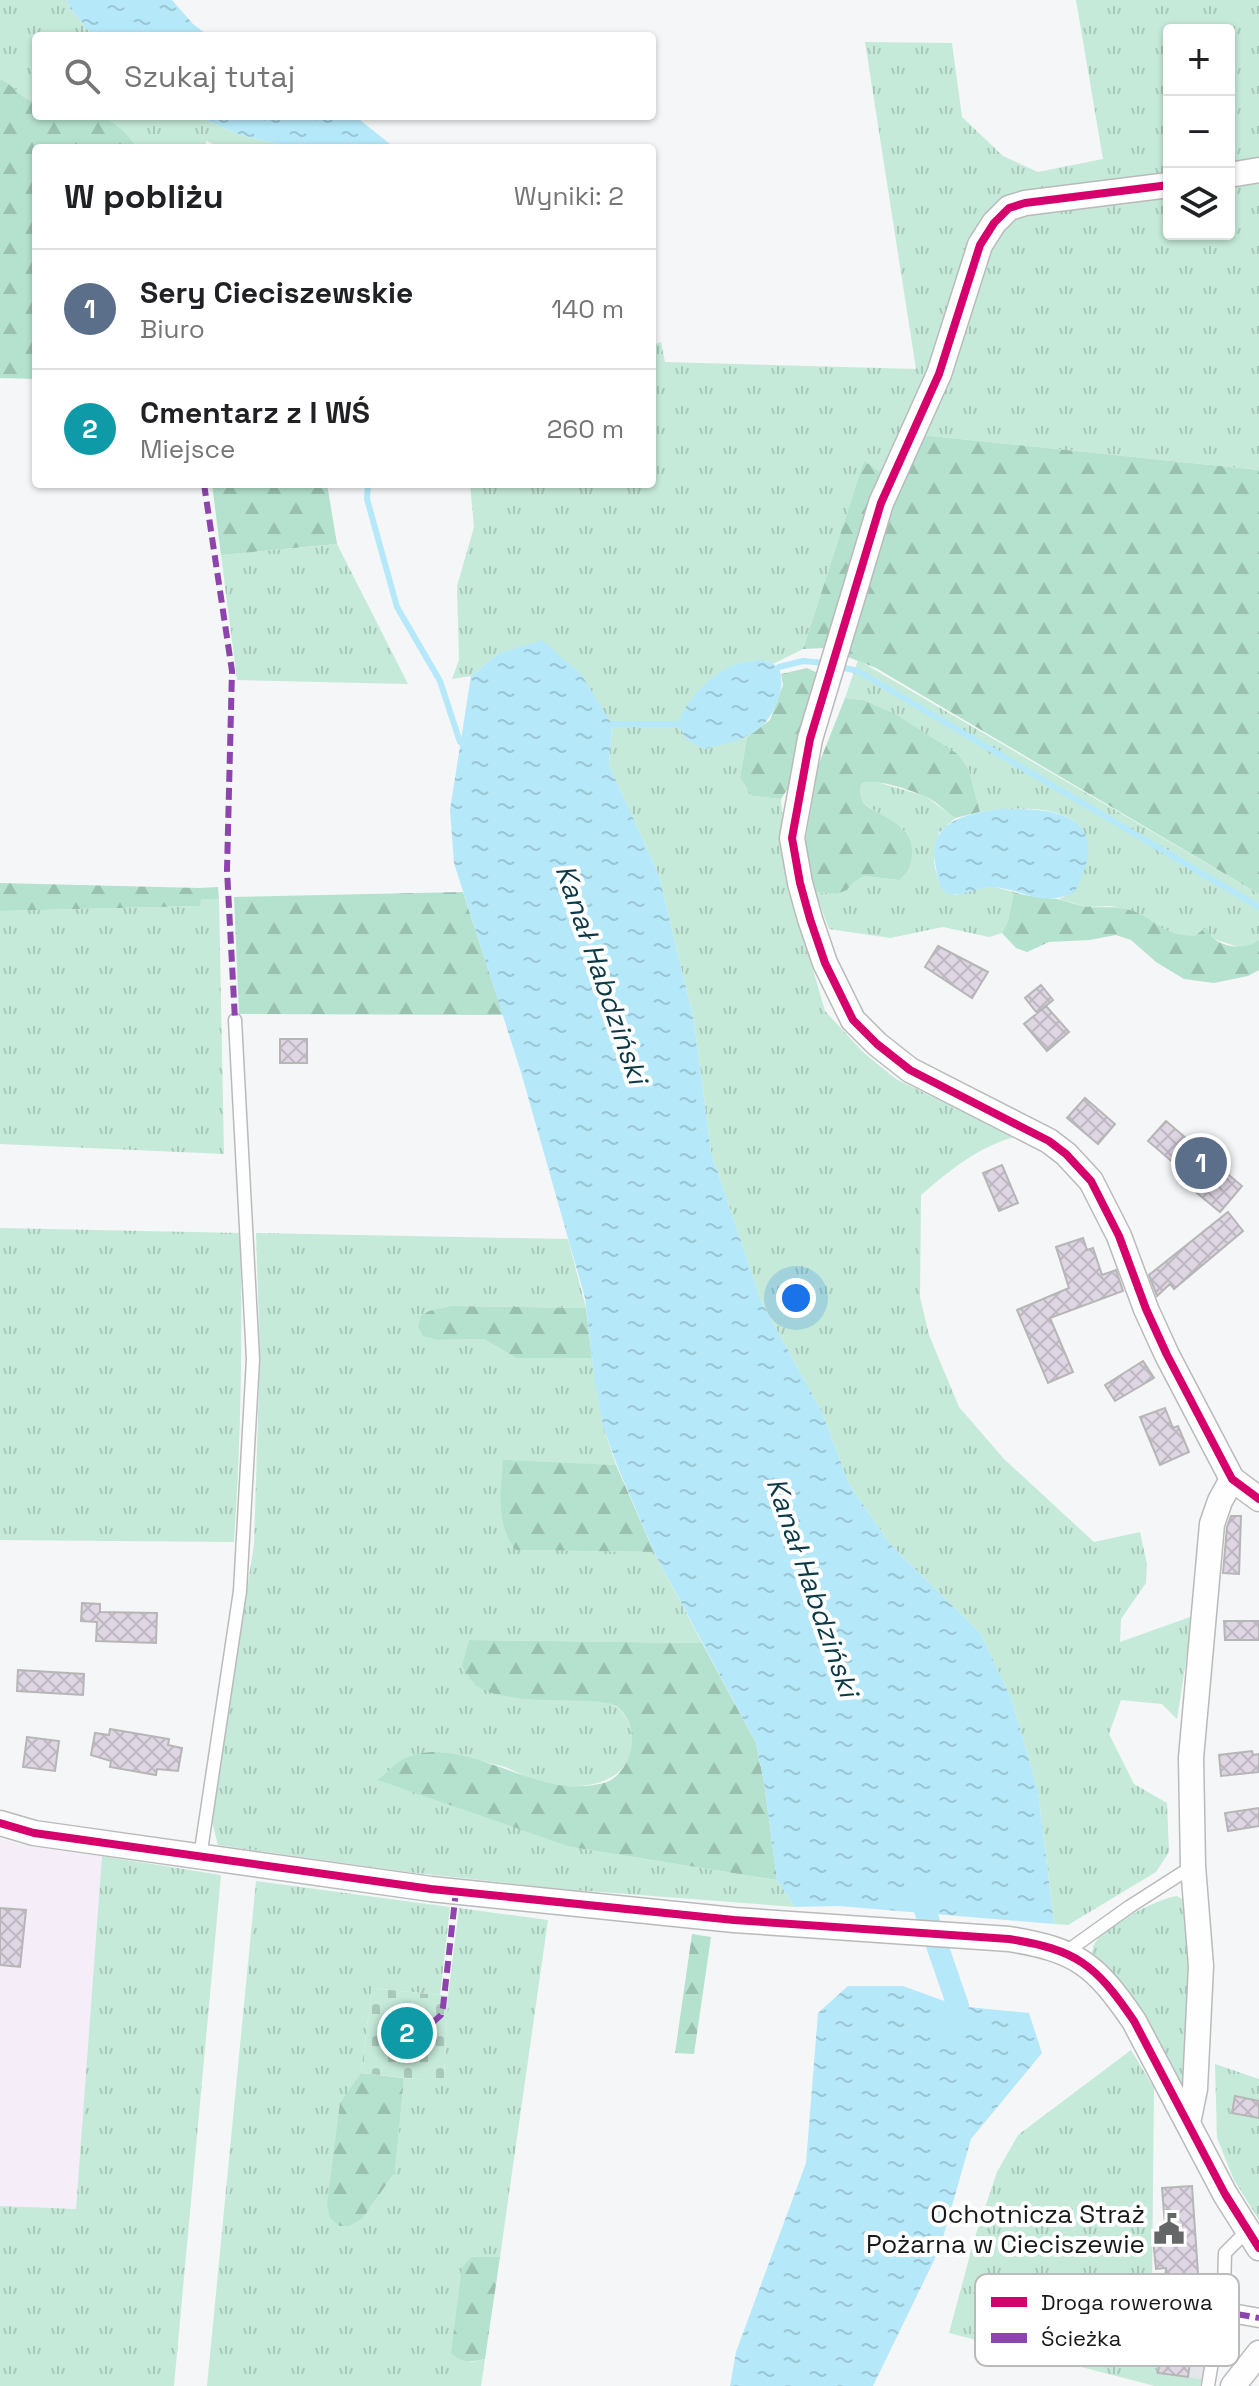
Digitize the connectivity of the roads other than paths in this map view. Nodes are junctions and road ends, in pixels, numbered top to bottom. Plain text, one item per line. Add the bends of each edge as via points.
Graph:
1 (1259, 170) edge
2 (1235, 174) edge
3 (1163, 186) edge
4 (235, 1020) dead end
5 (1232, 1479) junction
6 (1259, 1499) edge
7 (0, 1823) edge
8 (200, 1857) junction
9 (1193, 1866) junction
10 (1066, 1952) junction
11 (1188, 2123) junction
12 (1253, 2239) edge
13 (1223, 2274) edge
14 (1239, 2314) edge
15 (1259, 2318) edge
16 (1259, 2353) edge
17 (1211, 2366) edge
18 (1208, 2386) edge
19 (1233, 2386) edge

1 - 2 street
3 - 5 street via 1009,208 980,245 939,374 881,503 810,739 792,838 814,932 853,1020 910,1070 1049,1141 1091,1181 1167,1355
4 - 8 lane via 253,1359 240,1591
5 - 6 street
5 - 9 street via 1212,1524 1191,1758
7 - 8 street via 34,1833
8 - 10 street via 444,1890 1009,1939
9 - 10 lane
9 - 11 street via 1201,1966 1195,2089
10 - 11 street via 1088,1966 1120,2000
11 - 12 street
12 - 13 lane via 1225,2253
14 - 15 street
16 - 19 street
17 - 18 lane

